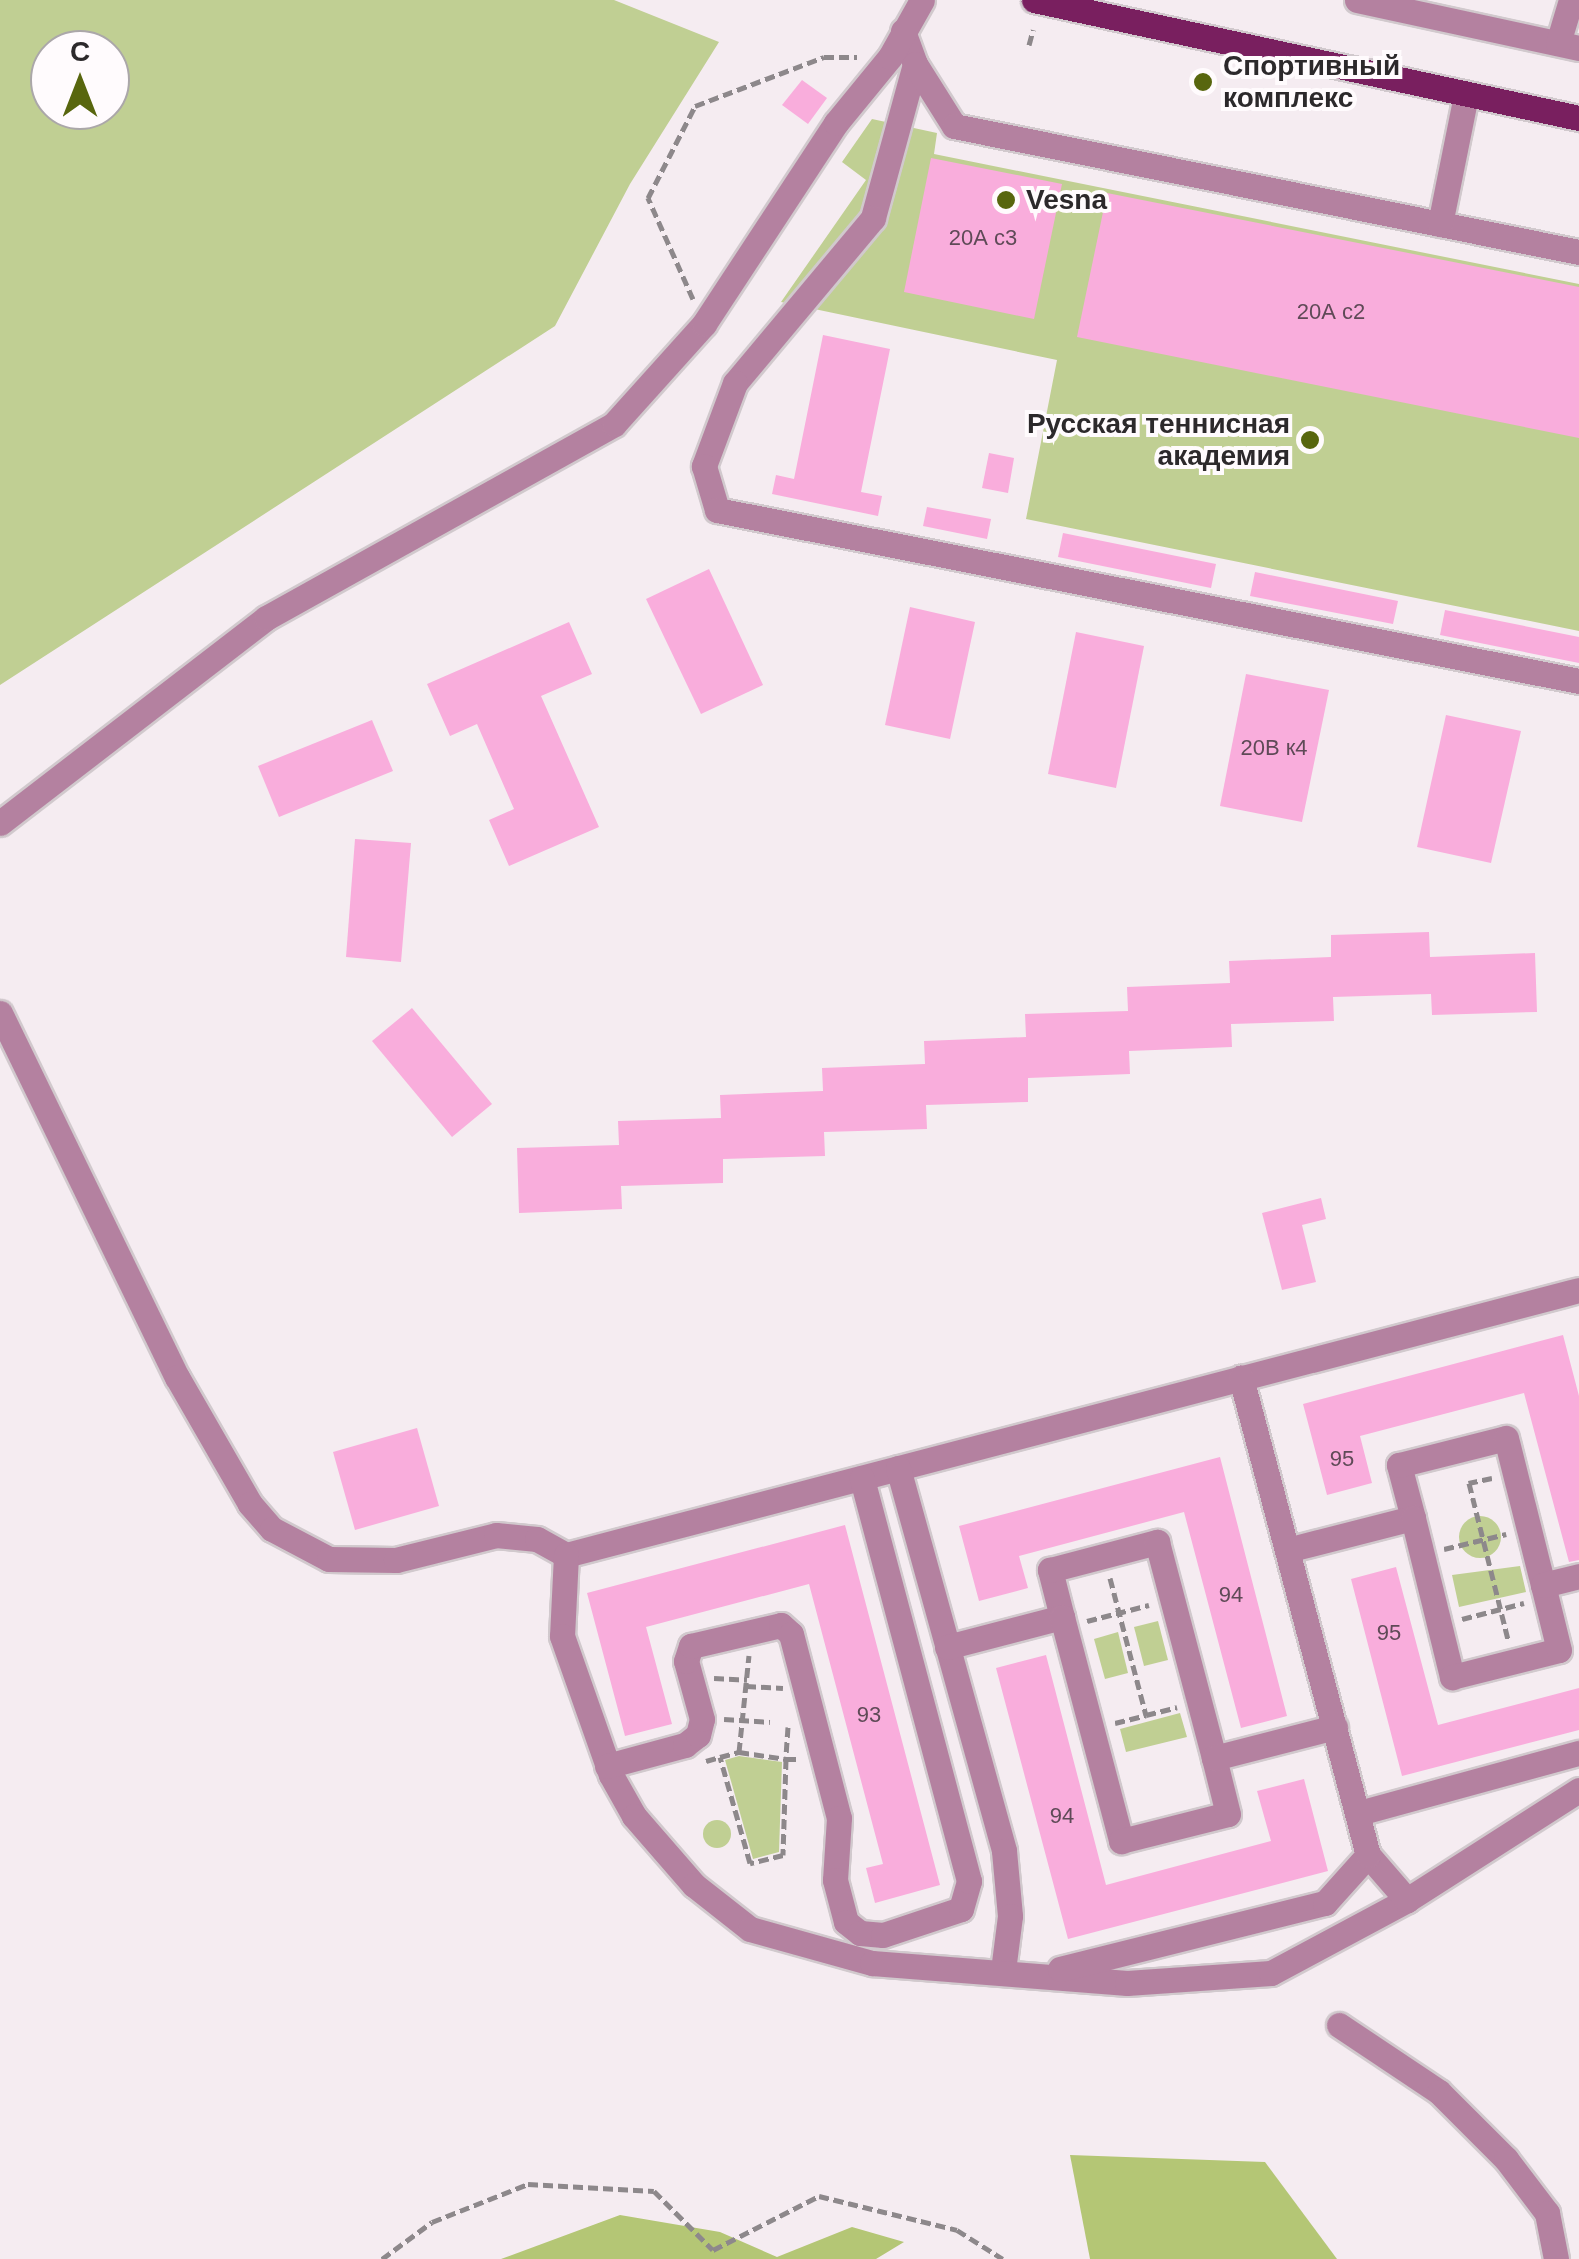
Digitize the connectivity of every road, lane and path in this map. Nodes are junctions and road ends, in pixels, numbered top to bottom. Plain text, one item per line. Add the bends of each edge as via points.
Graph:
1 (922, 0) edge
2 (1034, 0) edge
3 (1357, 0) edge
4 (1572, 0) edge
5 (1032, 30) dead end
6 (903, 31) junction
7 (1029, 45) dead end
8 (1569, 45) edge
9 (890, 57) junction
10 (915, 64) junction
11 (1466, 95) junction
12 (1500, 102) junction
13 (1579, 118) edge
14 (1579, 129) edge
15 (1440, 224) junction
16 (1579, 252) edge
17 (704, 324) junction
18 (1579, 681) edge
19 (0, 823) edge
20 (0, 1014) edge
21 (1579, 1290) edge
22 (1241, 1378) junction
23 (898, 1468) junction
24 (1515, 1472) junction
25 (862, 1478) junction
26 (1413, 1518) junction
27 (1529, 1529) junction
28 (1483, 1540) junction
29 (1288, 1550) junction
30 (566, 1555) junction
31 (1422, 1555) junction
32 (1104, 1556) junction
33 (1579, 1576) edge
34 (1544, 1591) junction
35 (1172, 1599) junction
36 (1500, 1609) junction
37 (1119, 1613) junction
38 (1064, 1622) junction
39 (1439, 1624) junction
40 (752, 1628) junction
41 (947, 1647) junction
42 (1514, 1662) junction
43 (746, 1686) junction
44 (806, 1690) junction
45 (1199, 1701) junction
46 (1146, 1715) junction
47 (701, 1718) junction
48 (742, 1720) junction
49 (770, 1722) dead end
50 (1335, 1727) junction
51 (1092, 1729) junction
52 (739, 1752) junction
53 (1579, 1753) edge
54 (1214, 1758) junction
55 (607, 1766) junction
56 (1579, 1790) edge
57 (1359, 1813) junction
58 (1368, 1854) junction
59 (1407, 1900) junction
60 (1003, 1970) junction
61 (1042, 1974) junction
62 (1339, 2026) dead end
63 (382, 2259) edge
64 (1003, 2259) edge
65 (1556, 2259) edge

1 - 6 street
2 - 11 main road
3 - 8 street
4 - 8 street
5 - 7 path
6 - 9 street
6 - 10 street
9 - 17 street via 836,124
9 - 17 path via 824,58 695,106 648,198
10 - 15 street via 954,126
10 - 18 street via 873,218 735,382 704,466 717,510
11 - 12 main road
11 - 15 street
12 - 13 main road
12 - 14 street
15 - 16 street
17 - 19 street via 614,424 266,618
20 - 30 street via 178,1376 250,1504 272,1529 314,1554 360,1564 496,1535 537,1539
21 - 22 street
22 - 23 street
22 - 29 street
23 - 25 street
23 - 41 street
24 - 26 street via 1506,1438 1400,1465
24 - 27 street
24 - 28 path via 1469,1483
25 - 30 street
25 - 44 street via 969,1881 966,1901 953,1917 868,1936 846,1922 835,1880 839,1818
26 - 29 street
26 - 31 street
27 - 28 path
27 - 34 street
28 - 31 path
28 - 36 path
29 - 50 street
30 - 55 street via 559,1624
31 - 39 street
32 - 35 street via 1157,1542
32 - 37 path
32 - 38 street via 1050,1570
33 - 34 street
34 - 36 path
34 - 42 street via 1559,1650
35 - 37 path
35 - 45 street
36 - 39 path
36 - 42 path
37 - 38 path
37 - 46 path
38 - 41 street
38 - 51 street
39 - 42 street via 1452,1677
40 - 43 path
40 - 44 street via 776,1624 791,1634
40 - 47 street via 688,1650
41 - 60 street via 1004,1851 1010,1916
43 - 44 path
43 - 48 path
45 - 46 path
45 - 54 street
46 - 51 path
47 - 48 path
47 - 55 street via 692,1742
48 - 49 path
48 - 52 path
50 - 54 street
50 - 57 street
51 - 54 street via 1121,1842 1228,1814
52 - 52 path via 720,1758 750,1863 783,1855 786,1759
53 - 57 street
55 - 60 street via 667,1858 750,1929 872,1963
56 - 59 street
57 - 58 street
58 - 59 street
58 - 61 street via 1324,1902
59 - 61 street via 1271,1972 1127,1983
60 - 61 street
62 - 65 street via 1440,2092 1506,2159 1547,2213
63 - 64 path via 432,2222 528,2184 654,2191 713,2250 819,2196 957,2230

